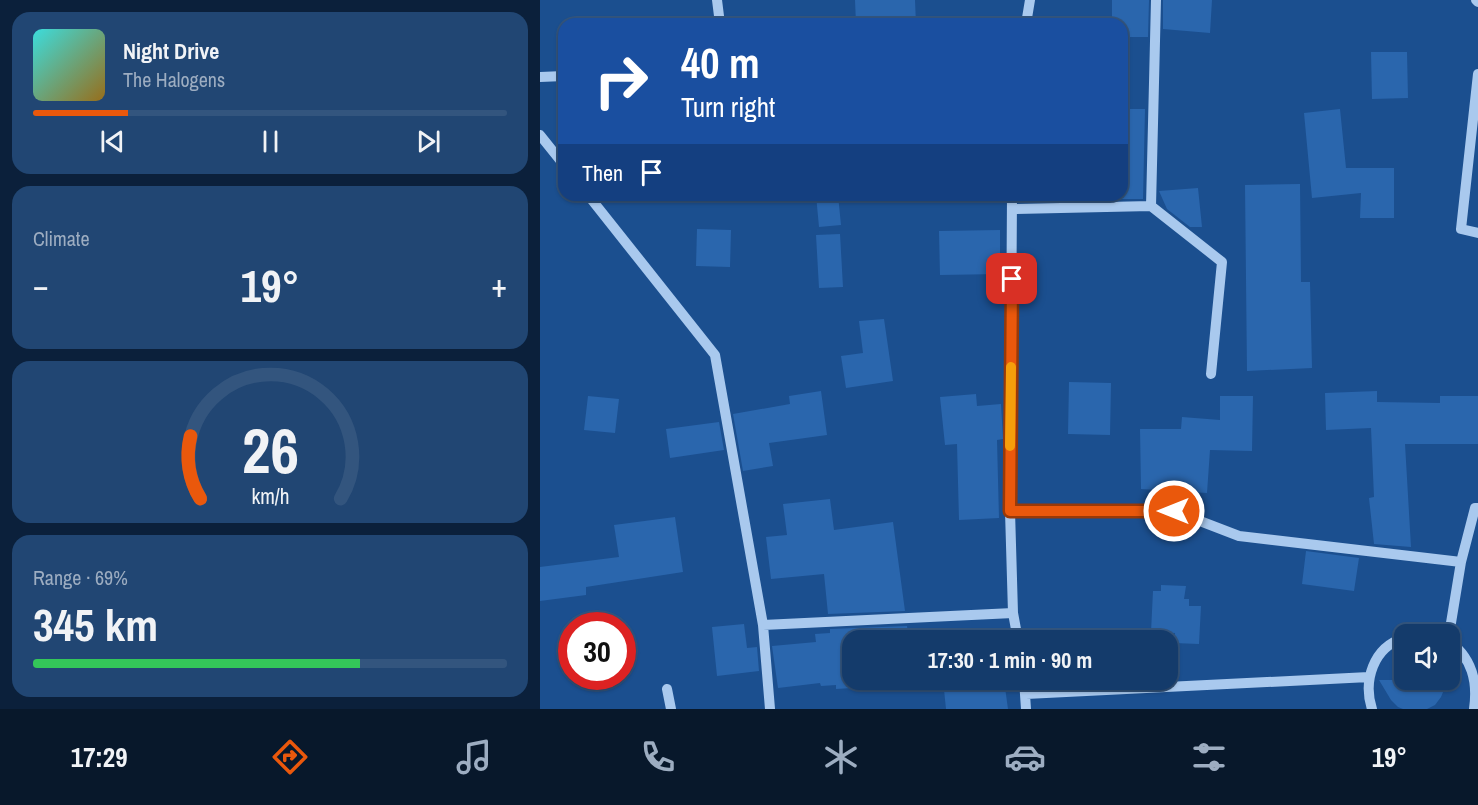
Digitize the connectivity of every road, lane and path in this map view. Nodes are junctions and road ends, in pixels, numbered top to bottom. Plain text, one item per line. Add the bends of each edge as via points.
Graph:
1 (717, 0) edge
2 (1030, 0) edge
3 (1156, 0) edge
4 (719, 18) edge
5 (1027, 18) edge
6 (1478, 74) edge
7 (558, 76) edge
8 (540, 78) edge
9 (540, 135) edge
10 (558, 158) edge
11 (593, 201) edge
12 (1012, 201) edge
13 (1151, 206) junction
14 (1013, 209) junction
15 (1478, 233) edge
16 (1211, 374) dead end
17 (1478, 508) edge
18 (1010, 511) junction
19 (1461, 562) junction
20 (1013, 613) junction
21 (1451, 624) edge
22 (763, 625) junction
23 (1016, 630) edge
24 (1394, 643) edge
25 (1460, 649) edge
26 (1369, 677) junction
27 (1478, 684) edge
28 (667, 689) dead end
29 (1025, 690) edge
30 (1026, 694) junction
31 (671, 709) edge
32 (770, 709) edge
33 (1026, 709) edge
34 (1372, 709) edge
35 (1474, 709) edge

1 - 4 street
2 - 5 street
3 - 13 street
6 - 15 street via 1461,229
7 - 8 street
9 - 10 street
11 - 22 street via 715,355
12 - 14 street
13 - 14 street
13 - 16 street via 1222,262
14 - 18 street
17 - 19 street
18 - 19 street via 1174,511 1239,536
18 - 20 street
19 - 21 street
20 - 22 street
20 - 23 street
22 - 32 street
24 - 26 street via 1385,648
25 - 27 street via 1473,666
26 - 30 street
26 - 34 street
27 - 35 street
28 - 31 street
29 - 30 street
30 - 33 street

